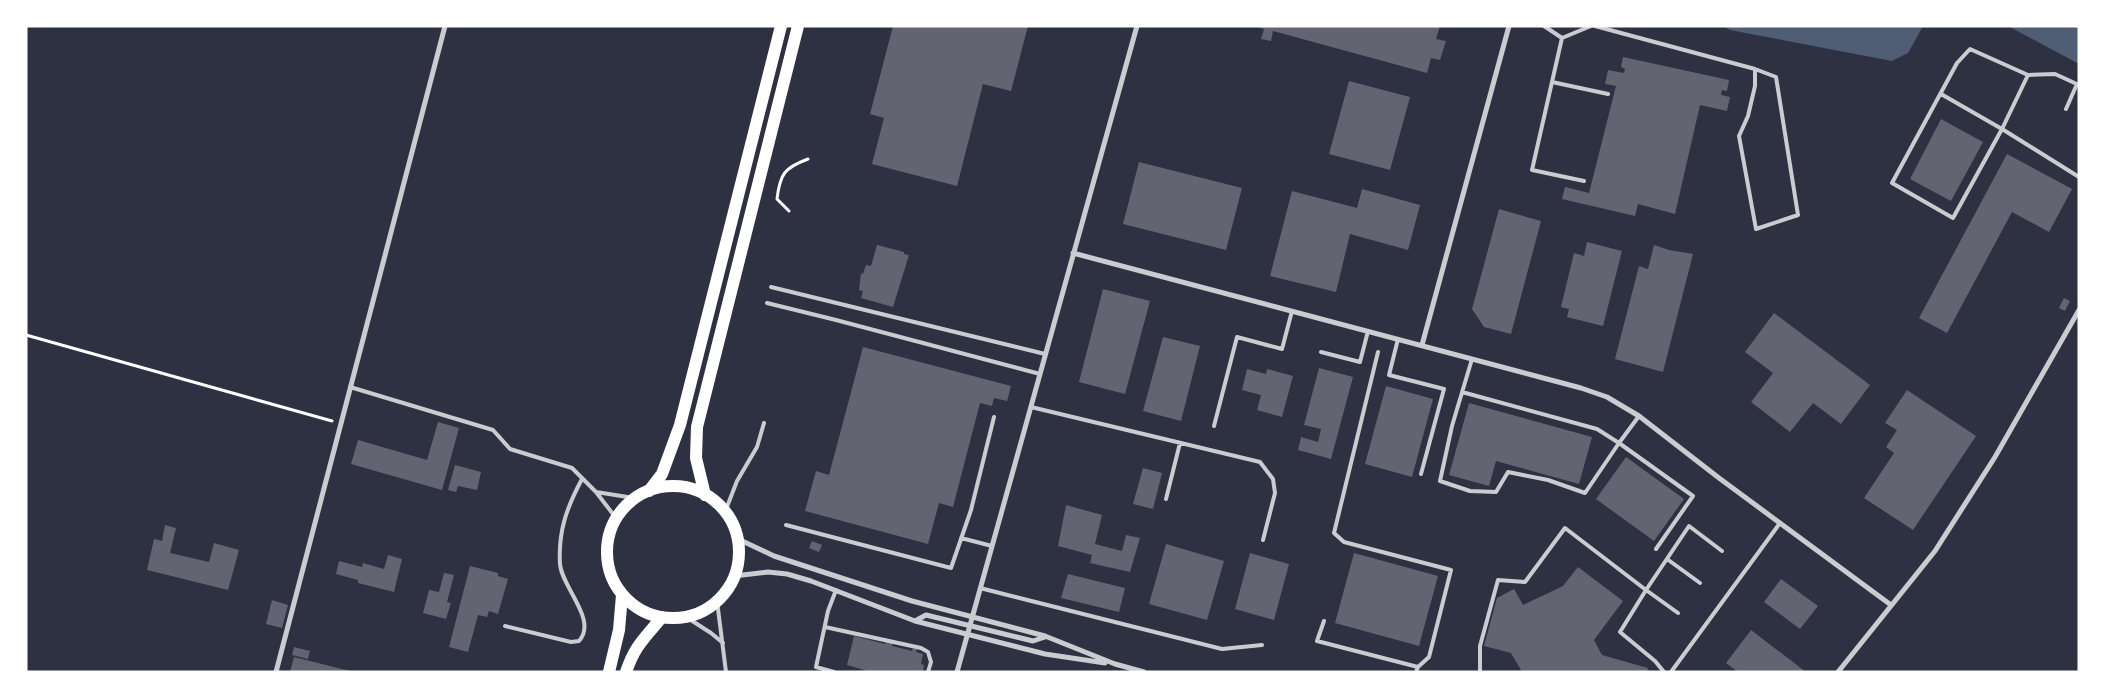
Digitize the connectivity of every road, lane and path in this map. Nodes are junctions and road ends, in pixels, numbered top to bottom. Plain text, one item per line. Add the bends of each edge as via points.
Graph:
1 (445, 26) edge
2 (781, 26) edge
3 (798, 26) edge
4 (1137, 26) edge
5 (1509, 26) edge
6 (1544, 26) edge
7 (1591, 26) edge
8 (1595, 26) edge
9 (1562, 38) junction
10 (1755, 68) junction
11 (2028, 75) junction
12 (1552, 82) junction
13 (2078, 85) edge
14 (1608, 94) dead end
15 (1940, 94) junction
16 (2066, 109) dead end
17 (2002, 129) junction
18 (808, 159) dead end
19 (2079, 177) edge
20 (1584, 182) dead end
21 (789, 211) dead end
22 (1073, 254) junction
23 (771, 287) dead end
24 (767, 303) dead end
25 (2079, 310) edge
26 (1292, 311) junction
27 (1368, 331) junction
28 (26, 335) edge
29 (1398, 339) junction
30 (1422, 346) junction
31 (1321, 352) dead end
32 (1378, 352) dead end
33 (1045, 354) junction
34 (1472, 359) junction
35 (1040, 374) junction
36 (350, 387) junction
37 (1462, 392) junction
38 (1030, 407) junction
39 (1638, 416) junction
40 (994, 417) dead end
41 (340, 423) junction
42 (764, 423) dead end
43 (1214, 426) dead end
44 (1180, 443) junction
45 (1619, 443) junction
46 (1421, 474) dead end
47 (582, 479) junction
48 (649, 491) junction
49 (596, 492) junction
50 (705, 495) junction
51 (634, 498) junction
52 (1166, 499) dead end
53 (725, 512) junction
54 (616, 518) junction
55 (1780, 523) junction
56 (786, 525) dead end
57 (961, 538) junction
58 (738, 539) junction
59 (1263, 540) dead end
60 (992, 546) junction
61 (1656, 549) dead end
62 (1722, 551) dead end
63 (1667, 559) junction
64 (734, 576) junction
65 (1700, 583) dead end
66 (980, 588) junction
67 (836, 590) junction
68 (1646, 590) junction
69 (622, 595) junction
70 (717, 601) junction
71 (1891, 605) junction
72 (1678, 613) dead end
73 (686, 617) junction
74 (662, 618) junction
75 (972, 618) junction
76 (915, 621) junction
77 (1324, 621) dead end
78 (505, 626) dead end
79 (825, 626) junction
80 (970, 626) junction
81 (967, 635) junction
82 (1045, 636) junction
83 (723, 643) junction
84 (1262, 645) dead end
85 (1115, 664) junction
86 (1417, 669) edge
87 (276, 672) edge
88 (609, 672) edge
89 (626, 672) edge
90 (726, 672) edge
91 (834, 672) edge
92 (928, 672) edge
93 (957, 672) edge
94 (1144, 672) edge
95 (1480, 672) edge
96 (1664, 672) edge
97 (1671, 672) edge
98 (1838, 672) edge

1 - 36 street
2 - 48 main road via 680,425 662,474
3 - 50 main road via 697,427 696,458
4 - 22 street
5 - 30 street
6 - 9 lane
7 - 9 lane
8 - 10 lane
9 - 12 lane
10 - 10 lane via 1750,109 1739,136 1756,229 1798,215 1776,77
11 - 13 lane via 2055,74
11 - 15 lane via 1970,49 1957,63
11 - 17 lane
12 - 14 lane
12 - 20 lane via 1532,170
13 - 16 lane
15 - 17 lane
15 - 17 lane via 1892,183 1953,218
17 - 19 lane
18 - 21 path via 790,165 779,180 777,199
22 - 26 street
22 - 33 street
23 - 33 lane
24 - 35 lane
25 - 71 street via 1995,457 1936,551
26 - 27 street
26 - 43 lane via 1282,349 1237,337
27 - 29 street
27 - 31 lane via 1360,362
28 - 41 path
29 - 30 street
29 - 46 lane via 1389,375 1444,389
30 - 34 street
32 - 86 lane via 1334,533 1344,542 1452,570 1429,657
33 - 35 street
34 - 37 lane
34 - 39 street via 1581,388 1613,400
35 - 38 street
36 - 41 street
36 - 47 lane via 493,430 510,449 572,468
37 - 45 lane via 1597,429
37 - 45 lane via 1440,481 1470,491 1496,492 1508,472 1548,480 1585,493
38 - 44 lane
38 - 60 street
39 - 45 lane
39 - 55 street
40 - 57 lane
41 - 87 street
42 - 53 lane
44 - 52 lane
44 - 59 lane via 1260,462 1273,480 1275,493
45 - 61 lane via 1693,496
47 - 49 lane
47 - 78 lane via 569,503 561,535 560,566 586,625 584,636 579,642 571,642
48 - 50 main road via 668,486 687,488
48 - 51 main road
49 - 51 lane
49 - 54 lane
50 - 53 main road
51 - 54 main road
53 - 58 main road
54 - 69 main road via 606,558
55 - 71 street
55 - 97 lane
56 - 57 lane via 951,568
57 - 60 lane
58 - 64 main road
58 - 75 street via 774,556
60 - 66 street
62 - 63 lane via 1689,526
63 - 65 lane
63 - 68 lane
64 - 67 street via 768,572 787,574
64 - 70 main road
66 - 75 street
66 - 84 lane via 1222,649
67 - 76 street
67 - 79 lane
68 - 72 lane
68 - 95 lane via 1565,528 1525,582 1498,580 1480,646
68 - 96 lane via 1620,632
69 - 74 main road via 647,614
69 - 88 main road via 619,630
70 - 73 main road via 698,614
70 - 83 lane
71 - 98 street
73 - 74 main road
73 - 83 lane
74 - 89 main road via 633,652
75 - 80 street
75 - 82 street
76 - 80 street via 926,615
76 - 81 street
77 - 86 lane via 1317,641
79 - 91 lane via 816,667
79 - 92 lane via 921,648 928,652 931,662
80 - 81 street
80 - 82 street via 1033,641
81 - 85 street via 1045,654
81 - 93 street
82 - 85 street
83 - 90 lane
85 - 94 street

